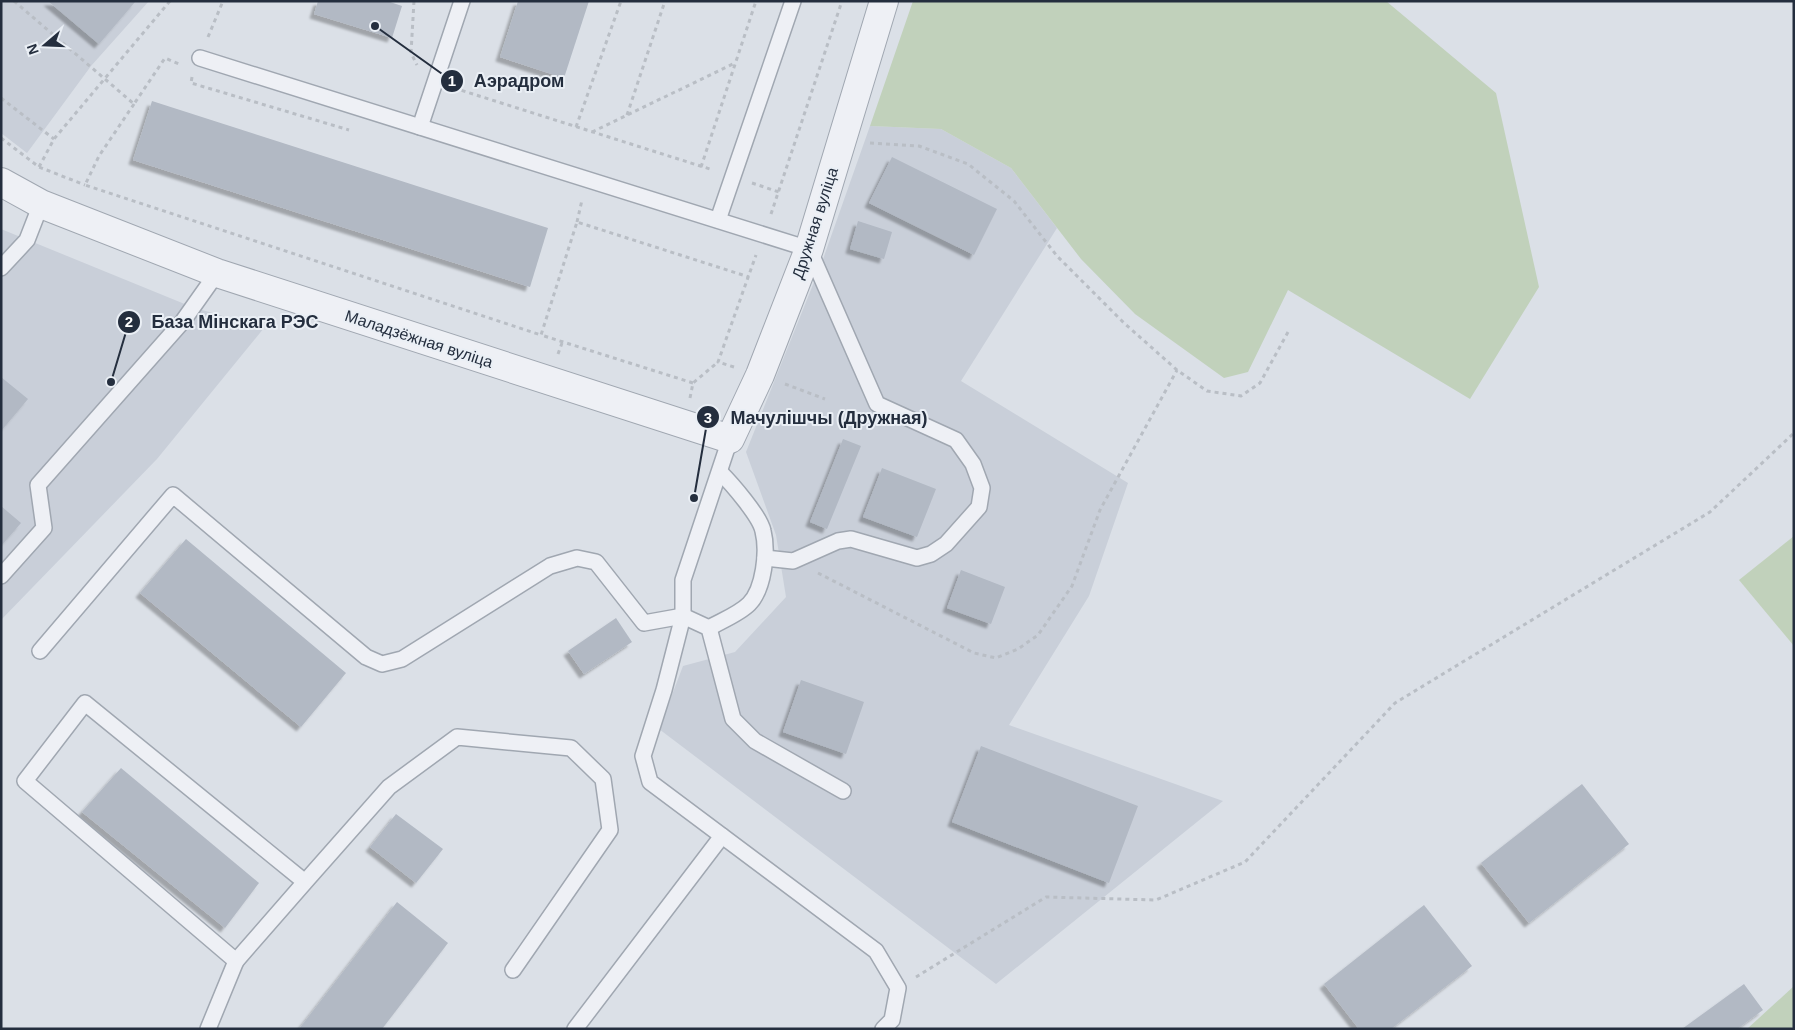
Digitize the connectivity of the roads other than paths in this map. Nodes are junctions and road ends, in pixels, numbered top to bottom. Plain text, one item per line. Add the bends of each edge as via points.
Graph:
1 (462, 1) edge
2 (793, 1) edge
3 (884, 1) edge
4 (194, 65) road end
5 (420, 127) junction
6 (1, 182) edge
7 (41, 204) junction
8 (718, 220) junction
9 (809, 248) junction
10 (1, 268) edge
11 (216, 273) junction
12 (730, 439) junction
13 (720, 472) junction
14 (765, 558) junction
15 (1, 576) edge
16 (683, 616) junction
17 (709, 628) junction
18 (40, 651) dead end
19 (843, 791) dead end
20 (722, 836) junction
21 (305, 882) junction
22 (236, 960) junction
23 (513, 970) dead end
24 (208, 1029) edge
25 (575, 1029) edge
26 (883, 1029) edge

1 - 5 lane
2 - 8 lane
3 - 9 street, Дружная вуліца
4 - 5 lane
5 - 8 lane
6 - 7 street, Маладзёжная вуліца
7 - 10 lane via 27,240
7 - 11 street, Маладзёжная вуліца
8 - 9 lane
9 - 12 street, Дружная вуліца via 760,375
9 - 14 lane via 877,404 956,440 974,464 982,488 979,507 946,544 931,554 917,558 851,539 793,561
11 - 12 street, Маладзёжная вуліца
11 - 15 lane via 184,321 38,485 44,528
12 - 13 lane
13 - 14 lane via 733,484 763,529
13 - 16 lane via 683,580
14 - 17 lane via 761,581 749,604
16 - 17 lane
16 - 18 lane via 644,623 596,562 577,558 550,566 402,659 382,664 366,657 173,495
16 - 20 lane via 644,756 650,782
17 - 19 lane via 732,719 755,741
20 - 25 lane
20 - 26 lane via 876,951 898,988 892,1020
21 - 22 lane
21 - 22 lane via 85,703 25,781
21 - 23 lane via 389,787 457,737 571,748 603,779 610,830
22 - 24 lane

